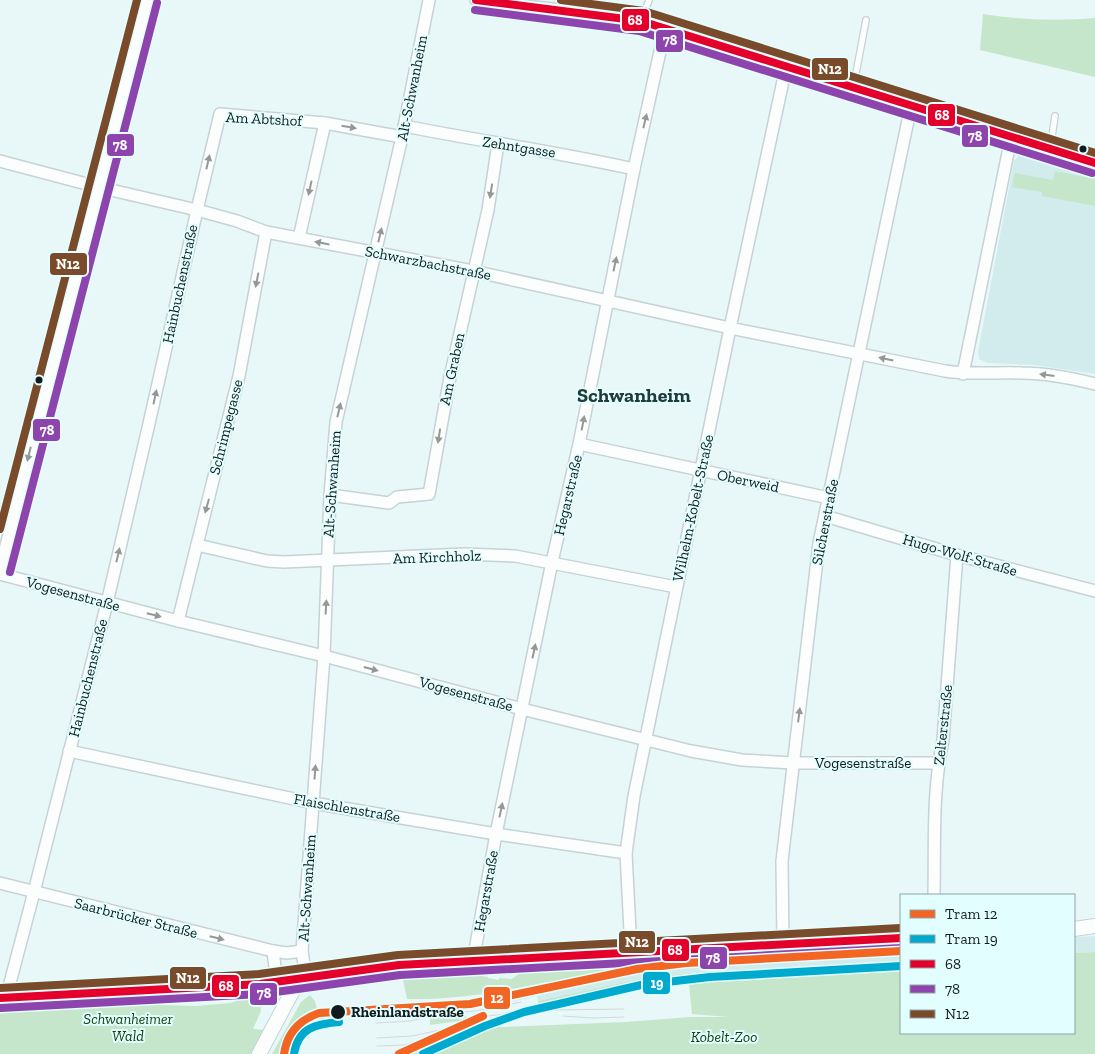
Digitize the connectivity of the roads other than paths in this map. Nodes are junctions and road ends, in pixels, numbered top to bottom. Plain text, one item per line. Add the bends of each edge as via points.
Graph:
1 (147, 0) edge
2 (429, 0) edge
3 (476, 0) edge
4 (649, 0) edge
5 (866, 20) dead end
6 (641, 22) junction
7 (665, 29) junction
8 (786, 67) junction
9 (854, 89) junction
10 (911, 106) junction
11 (1055, 116) dead end
12 (325, 123) junction
13 (403, 132) junction
14 (1011, 138) junction
15 (498, 143) junction
16 (1050, 150) junction
17 (0, 161) edge
18 (1095, 163) edge
19 (634, 169) junction
20 (98, 187) junction
21 (197, 210) junction
22 (266, 232) junction
23 (299, 238) junction
24 (376, 253) junction
25 (473, 271) junction
26 (607, 301) junction
27 (730, 328) junction
28 (859, 353) junction
29 (963, 374) junction
30 (1095, 384) edge
31 (579, 444) junction
32 (700, 471) junction
33 (330, 495) junction
34 (829, 498) junction
35 (825, 516) junction
36 (197, 545) junction
37 (957, 555) junction
38 (328, 561) junction
39 (552, 562) junction
40 (0, 569) edge
41 (0, 574) edge
42 (676, 587) junction
43 (1095, 591) edge
44 (107, 603) junction
45 (178, 621) junction
46 (324, 656) junction
47 (522, 709) junction
48 (646, 741) junction
49 (69, 752) junction
50 (938, 763) junction
51 (793, 764) junction
52 (312, 803) junction
53 (496, 834) junction
54 (626, 853) junction
55 (0, 883) edge
56 (34, 892) junction
57 (934, 894) edge
58 (1095, 926) edge
59 (1075, 929) edge
60 (900, 938) edge
61 (783, 944) junction
62 (302, 951) junction
63 (272, 952) junction
64 (631, 952) junction
65 (473, 961) junction
66 (303, 978) junction
67 (277, 983) junction
68 (3, 998) edge
69 (259, 1054) edge

1 - 20 street
2 - 13 street, Alt-Schwanheim
3 - 6 street
4 - 6 lane
5 - 9 lane
6 - 7 street
7 - 8 street
19 -> 7 street, Hegarstraße
8 - 9 street
8 - 27 street, Wilhelm-Kobelt-Straße
9 - 10 street
10 - 14 street
10 - 28 street, Silcherstraße
11 - 16 lane
12 -> 13 street, Am Abtshof
21 -> 12 street, Am Abtshof via 220,114
12 -> 23 street
13 - 15 street, Zehntgasse
24 -> 13 street, Alt-Schwanheim
14 - 16 street
14 - 29 street
15 - 19 street, Zehntgasse
15 -> 25 street, Am Graben via 488,210
16 - 18 street
17 - 20 street, Schwarzbachstraße
26 -> 19 street, Hegarstraße
20 - 21 street, Schwarzbachstraße
20 -> 40 street
21 - 22 street, Schwarzbachstraße
44 -> 21 street, Hainbuchenstraße
22 - 23 street, Schwarzbachstraße
22 -> 36 street, Schrimpegasse via 239,376
24 -> 23 street, Schwarzbachstraße
24 - 25 street, Schwarzbachstraße
33 -> 24 street, Alt-Schwanheim via 336,422
25 - 26 street, Schwarzbachstraße
25 -> 33 street, Am Graben via 429,494 398,496 389,503
26 - 27 street, Schwarzbachstraße
31 -> 26 street, Hegarstraße
27 - 28 street, Schwarzbachstraße
27 - 32 street, Wilhelm-Kobelt-Straße
29 -> 28 street, Schwarzbachstraße
28 - 34 street, Silcherstraße
30 -> 29 street, Schwarzbachstraße via 1024,372
31 - 32 street, Oberweid
31 - 39 street, Hegarstraße
32 - 34 street, Oberweid
32 - 42 street, Wilhelm-Kobelt-Straße
33 - 38 street, Alt-Schwanheim
34 - 35 street, Silcherstraße
35 - 37 street, Hugo-Wolf-Straße
51 -> 35 street, Silcherstraße
36 - 38 street, Am Kirchholz via 267,561
36 - 45 street, Schrimpegasse
37 - 43 street, Hugo-Wolf-Straße
37 - 50 street, Zelterstraße via 943,740
38 - 39 street, Am Kirchholz via 464,554 515,556
46 -> 38 street, Alt-Schwanheim
39 - 42 street, Am Kirchholz
47 -> 39 street, Hegarstraße
41 - 44 street, Vogesenstraße
42 - 48 street, Wilhelm-Kobelt-Straße
44 -> 45 street, Vogesenstraße
44 - 49 street, Hainbuchenstraße
45 - 46 street, Vogesenstraße
46 -> 47 street, Vogesenstraße
52 -> 46 street, Alt-Schwanheim
47 - 48 street, Vogesenstraße
53 -> 47 street, Hegarstraße
48 - 51 street, Vogesenstraße via 721,757
48 - 54 street, Wilhelm-Kobelt-Straße
49 - 52 street, Flaischlenstraße
49 - 56 street, Hainbuchenstraße
50 - 51 street, Vogesenstraße
50 - 57 street, Zelterstraße
51 - 61 street, Silcherstraße via 782,861
52 - 53 street, Flaischlenstraße
52 - 62 street, Alt-Schwanheim
53 - 54 street, Flaischlenstraße
53 - 65 street, Hegarstraße
54 - 64 street, Wilhelm-Kobelt-Straße
55 - 56 street, Saarbrücker Straße
56 -> 63 street, Saarbrücker Straße
56 - 68 street, Hainbuchenstraße
58 - 59 street
60 - 61 street
61 - 64 street
62 - 63 street, Saarbrücker Straße
62 - 66 street, Alt-Schwanheim
63 - 67 street
64 - 65 street
65 - 66 street via 398,965
66 - 67 street
66 - 69 street
67 - 68 street

